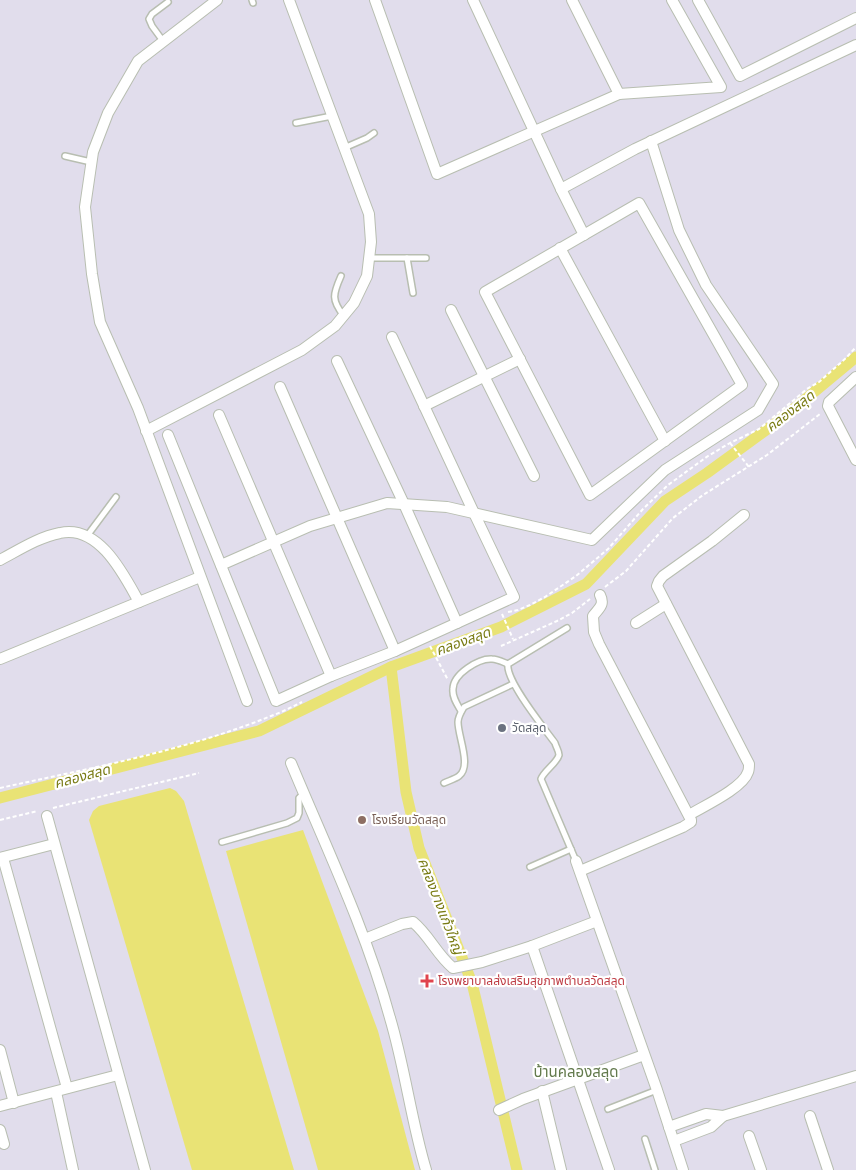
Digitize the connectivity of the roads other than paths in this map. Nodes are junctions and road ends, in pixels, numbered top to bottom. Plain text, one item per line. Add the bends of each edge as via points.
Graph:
1 (289, 0) edge
2 (375, 0) edge
3 (473, 0) edge
4 (572, 0) edge
5 (672, 0) edge
6 (698, 0) edge
7 (168, 2) dead end
8 (214, 2) edge
9 (856, 18) edge
10 (163, 41) junction
11 (856, 45) edge
12 (620, 94) junction
13 (332, 116) junction
14 (296, 124) dead end
15 (534, 131) junction
16 (374, 133) dead end
17 (651, 141) junction
18 (344, 148) junction
19 (65, 156) dead end
20 (91, 162) junction
21 (560, 188) junction
22 (584, 235) junction
23 (560, 248) junction
24 (369, 258) junction
25 (407, 258) junction
26 (426, 258) dead end
27 (342, 276) dead end
28 (413, 293) dead end
29 (451, 310) dead end
30 (344, 316) junction
31 (392, 336) dead end
32 (520, 358) junction
33 (337, 362) dead end
34 (485, 376) junction
35 (856, 377) edge
36 (280, 387) dead end
37 (424, 406) junction
38 (219, 415) dead end
39 (146, 431) junction
40 (168, 435) dead end
41 (665, 441) junction
42 (856, 460) edge
43 (534, 476) dead end
44 (116, 497) dead end
45 (404, 504) junction
46 (474, 513) junction
47 (744, 515) dead end
48 (337, 518) junction
49 (87, 536) junction
50 (274, 542) junction
51 (0, 560) edge
52 (221, 565) junction
53 (200, 577) junction
54 (599, 593) road end
55 (139, 602) junction
56 (666, 604) junction
57 (636, 623) dead end
58 (457, 624) junction
59 (567, 628) dead end
60 (395, 650) junction
61 (0, 659) edge
62 (508, 664) junction
63 (331, 676) junction
64 (513, 684) junction
65 (247, 701) dead end
66 (461, 711) junction
67 (291, 762) dead end
68 (444, 783) dead end
69 (304, 793) junction
70 (46, 812) road end
71 (689, 815) junction
72 (222, 842) dead end
73 (54, 844) junction
74 (571, 849) junction
75 (2, 858) edge
76 (578, 866) junction
77 (530, 867) dead end
78 (597, 921) junction
79 (365, 939) junction
80 (532, 946) junction
81 (0, 1050) edge
82 (644, 1055) junction
83 (118, 1075) junction
84 (856, 1076) edge
85 (579, 1079) junction
86 (67, 1088) junction
87 (657, 1090) junction
88 (542, 1091) junction
89 (56, 1092) junction
90 (14, 1103) junction
91 (0, 1106) edge
92 (608, 1109) dead end
93 (500, 1110) dead end
94 (723, 1116) junction
95 (810, 1116) dead end
96 (669, 1127) junction
97 (0, 1130) edge
98 (749, 1136) dead end
99 (645, 1139) dead end
100 (674, 1141) junction
101 (4, 1144) dead end
102 (73, 1170) edge
103 (145, 1170) edge
104 (426, 1170) edge
105 (561, 1170) edge
106 (610, 1170) edge
107 (655, 1170) edge
108 (683, 1170) edge
109 (761, 1170) edge
110 (828, 1170) edge

1 - 13 street
2 - 15 street via 437,174
3 - 15 street
4 - 12 street
5 - 12 street via 721,87
6 - 9 street via 740,76
7 - 10 lane via 149,19
8 - 10 street
10 - 20 street via 138,61 108,113
11 - 17 street
12 - 15 street
13 - 14 lane
13 - 18 street
15 - 21 street
16 - 18 lane
17 - 21 street
17 - 46 street via 679,230 706,285 773,384 758,410 665,470 592,540
18 - 24 street via 369,214
19 - 20 lane
20 - 39 street via 85,207 100,322
21 - 22 street
22 - 23 street
22 - 41 street via 639,203 742,385
23 - 32 street via 485,292
23 - 41 street
24 - 25 lane
24 - 30 street via 367,276
25 - 26 lane
25 - 28 lane
27 - 30 lane via 334,298
29 - 34 street
30 - 39 street via 302,350
31 - 37 street
32 - 34 street
32 - 41 street via 590,495
33 - 45 street
34 - 37 street
34 - 43 street
35 - 42 street via 828,406
36 - 48 street
37 - 46 street
38 - 50 street
39 - 53 street
40 - 52 street
44 - 49 lane
45 - 46 street via 447,507
45 - 48 street via 387,503
45 - 58 street
46 - 58 street via 514,596
47 - 56 street via 659,581 656,586
48 - 50 street
48 - 60 street
49 - 51 street via 61,532
49 - 55 street via 101,546 124,575
50 - 52 street
50 - 63 street
52 - 63 street via 276,701
53 - 55 street
53 - 65 street
54 - 71 street via 602,604 593,616 594,632
55 - 61 street
56 - 57 street
56 - 71 street via 749,764 743,781
58 - 60 street
59 - 62 lane
60 - 63 street
62 - 64 lane
62 - 66 lane via 490,658 462,671 453,685 454,698
64 - 66 lane
64 - 74 lane via 558,751 557,759 541,779
66 - 68 lane via 458,721 465,768 459,776
67 - 69 street
69 - 72 lane via 299,798 297,818
69 - 79 street
70 - 73 street
71 - 76 street via 691,822 683,827
73 - 75 street
73 - 83 street
74 - 76 lane
74 - 77 lane
75 - 86 street
76 - 78 street
78 - 80 street
78 - 82 street
79 - 80 street via 413,922 453,968
79 - 104 street via 390,1018
80 - 85 street
81 - 90 street
82 - 85 street
82 - 87 street
83 - 86 street
83 - 103 street
84 - 94 street
85 - 88 street
85 - 106 street
86 - 89 street
87 - 92 lane
87 - 96 street
88 - 93 street
88 - 105 street
89 - 90 street
89 - 102 street
90 - 91 street
94 - 96 street via 706,1114
94 - 100 street via 711,1128
95 - 110 street
96 - 100 street
97 - 101 street
98 - 109 street
99 - 107 lane
100 - 108 street

